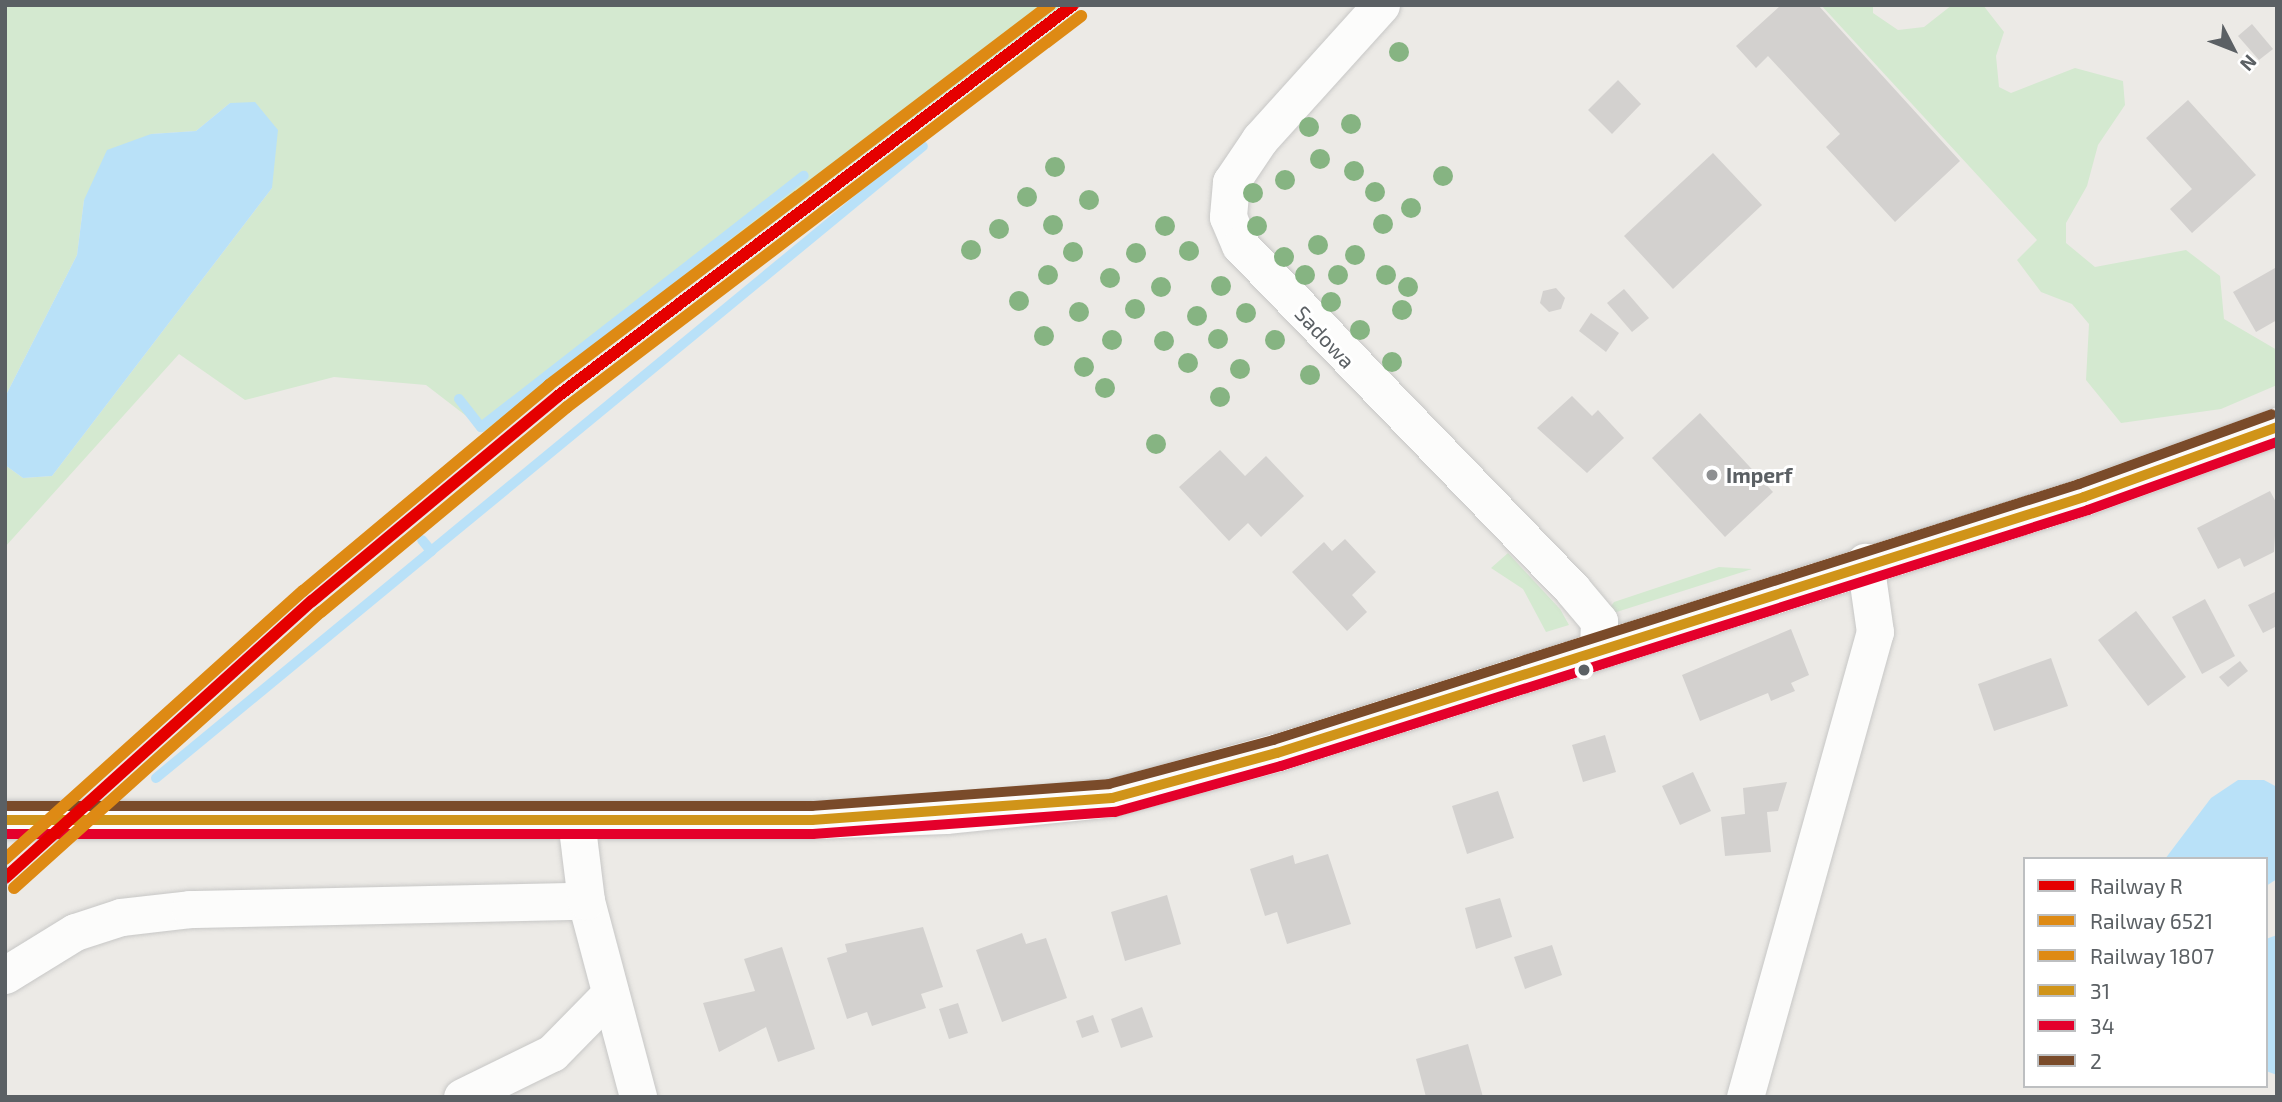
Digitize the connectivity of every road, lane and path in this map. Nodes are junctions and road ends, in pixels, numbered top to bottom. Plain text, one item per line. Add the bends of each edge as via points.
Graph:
1 (1381, 5) edge
2 (2277, 427) edge
3 (1865, 562) junction
4 (1598, 649) junction
5 (5, 820) edge
6 (576, 820) junction
7 (586, 901) junction
8 (5, 975) edge
9 (610, 995) junction
10 (462, 1097) edge
11 (638, 1097) edge
12 (1745, 1097) edge

1 - 4 street, Sadowa via 1260,139 1231,182 1228,217 1240,245 1403,421 1572,589 1599,621
2 - 3 main road via 2084,497
3 - 4 main road
3 - 12 street via 1875,632
4 - 6 main road via 1277,753 1112,798 934,816
5 - 6 main road
6 - 7 street
7 - 8 street via 190,909 121,917 75,932
7 - 9 street
9 - 10 street via 552,1053
9 - 11 street

